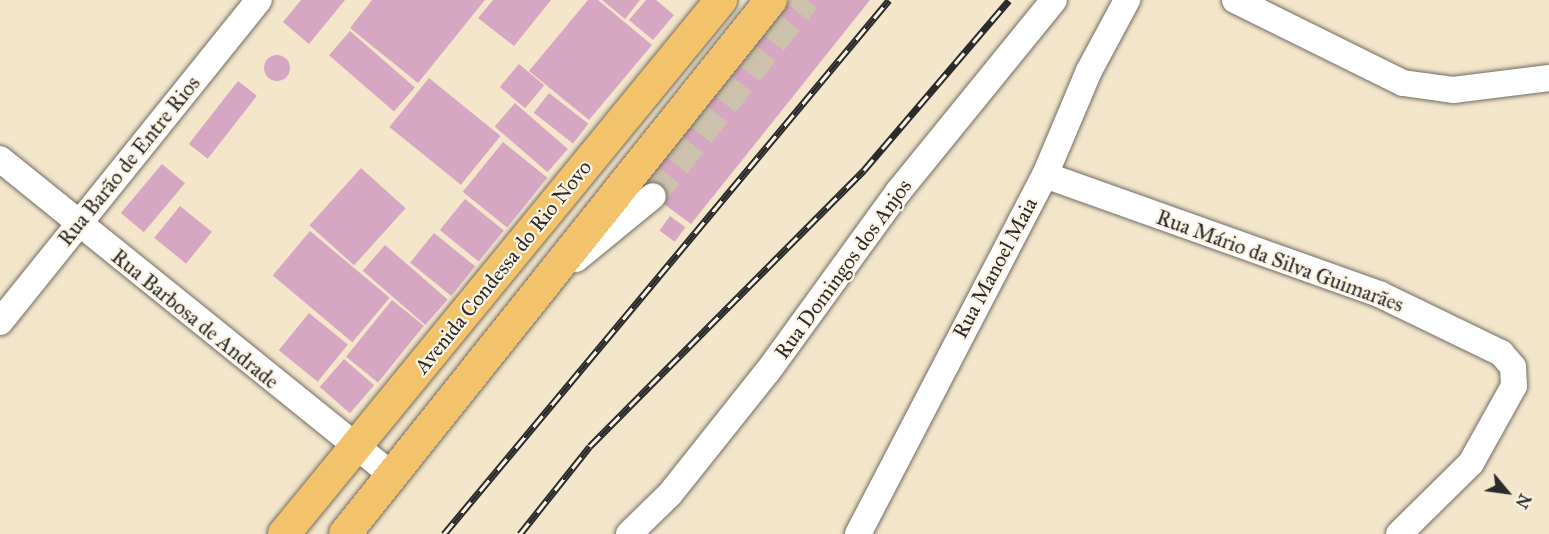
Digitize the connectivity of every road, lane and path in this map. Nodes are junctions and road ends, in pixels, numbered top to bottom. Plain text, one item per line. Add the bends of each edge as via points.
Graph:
1 (259, 0) edge
2 (721, 0) edge
3 (771, 0) edge
4 (1054, 0) edge
5 (1127, 0) edge
6 (1235, 0) edge
7 (1549, 78) edge
8 (0, 159) edge
9 (1045, 175) junction
10 (653, 196) tunnel mouth
11 (79, 224) junction
12 (545, 284) junction
13 (0, 322) edge
14 (355, 447) junction
15 (392, 475) junction
16 (284, 534) edge
17 (345, 534) edge
18 (628, 534) edge
19 (858, 534) edge
20 (1399, 534) edge

1 - 11 street, Rua Barão de Entre Rios
2 - 14 main road, Avenida Condessa do Rio Novo
3 - 12 main road, Avenida Condessa do Rio Novo
4 - 18 street, Rua Domingos dos Anjos via 898,192 768,371 670,494
5 - 9 street, Rua Manoel Maia via 1089,71
6 - 7 street via 1403,83 1453,90
8 - 11 street, Rua Barbosa de Andrade
9 - 19 street, Rua Manoel Maia
9 - 20 street, Rua Mário da Silva Guimarães via 1379,294 1501,353 1513,368 1514,386 1476,454
10 - 12 street
11 - 13 street, Rua Barão de Entre Rios
11 - 14 street, Rua Barbosa de Andrade
12 - 15 main road, Avenida Condessa do Rio Novo
14 - 15 street, Rua Barbosa de Andrade
14 - 16 main road, Avenida Condessa do Rio Novo
15 - 17 main road, Avenida Condessa do Rio Novo

